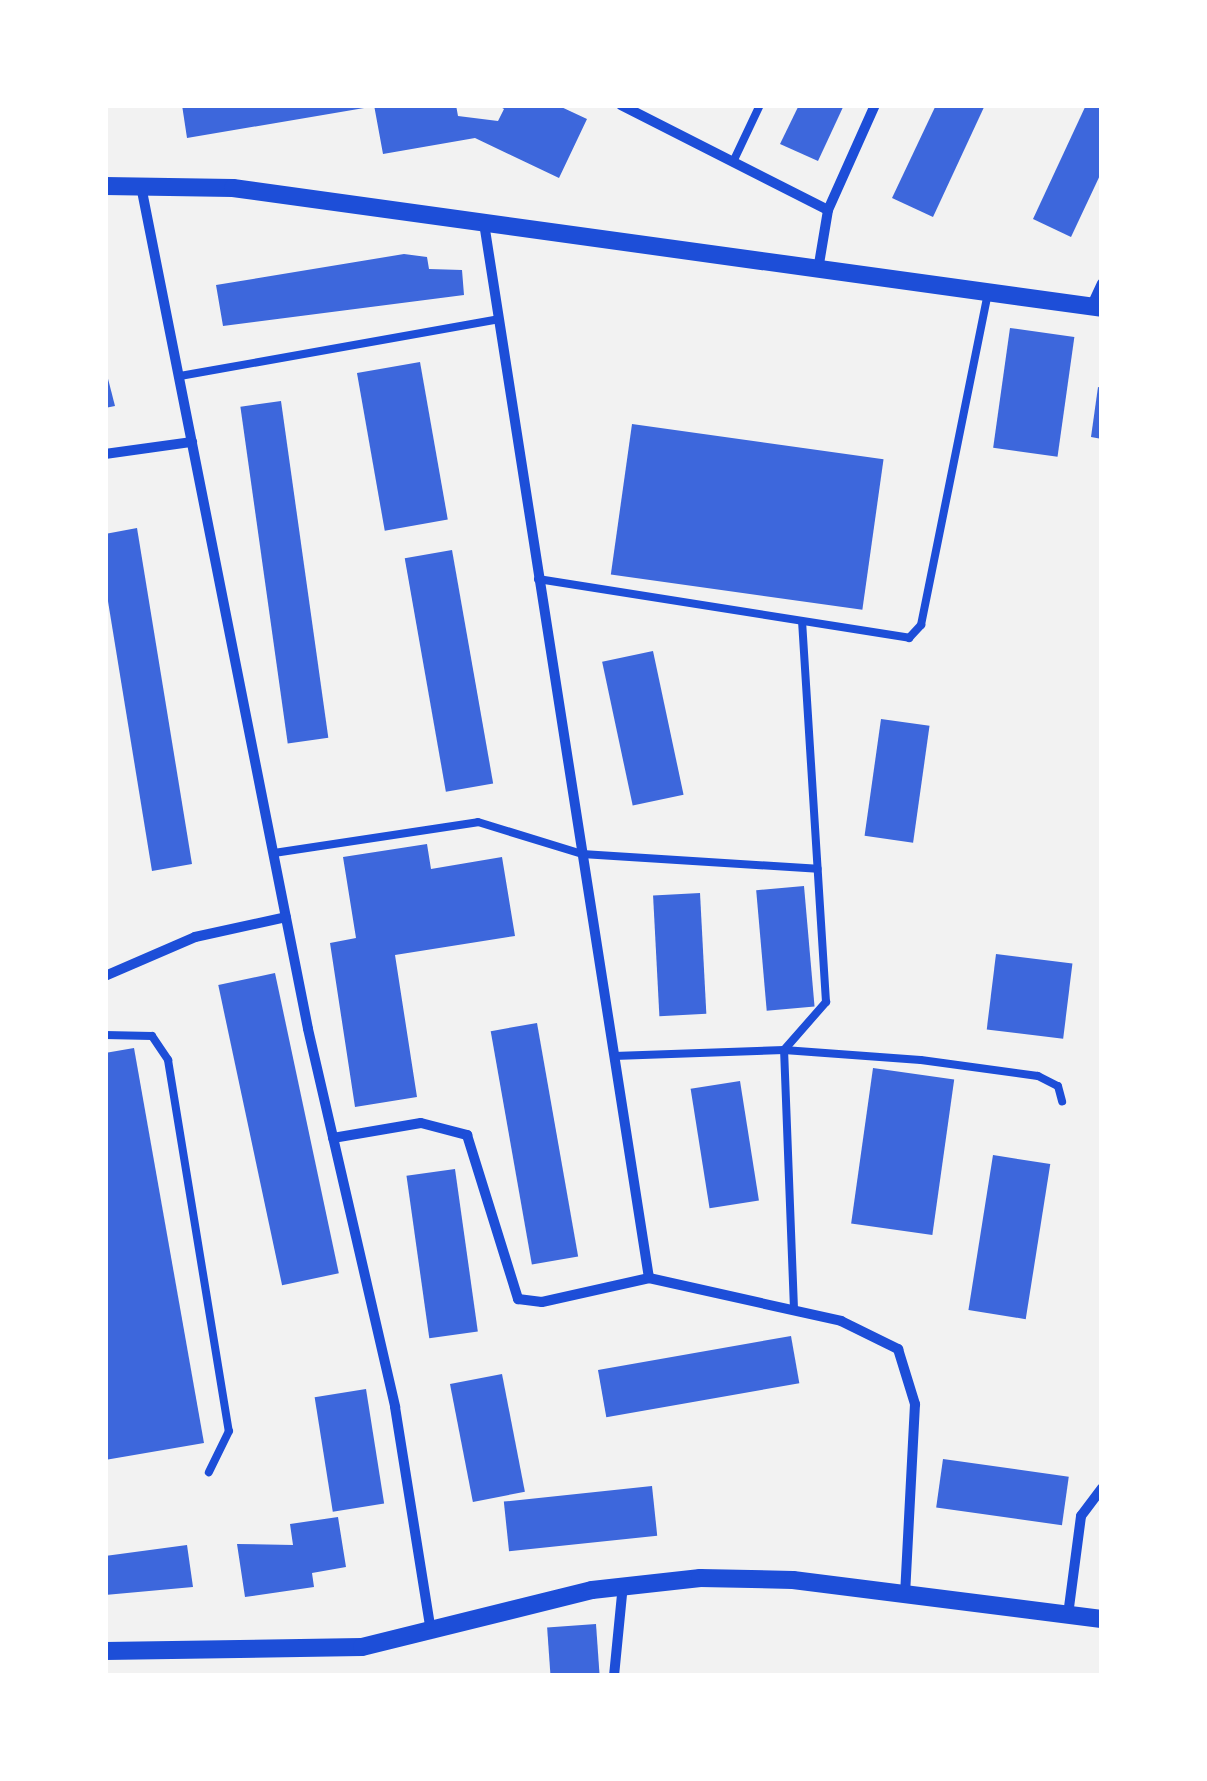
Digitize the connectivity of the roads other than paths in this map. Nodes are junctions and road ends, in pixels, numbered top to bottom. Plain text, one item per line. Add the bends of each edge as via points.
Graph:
1 (621, 105) edge
2 (760, 105) edge
3 (876, 105) edge
4 (733, 162) junction
5 (141, 184) junction
6 (105, 186) edge
7 (828, 210) junction
8 (484, 222) junction
9 (819, 264) junction
10 (1102, 283) edge
11 (988, 292) junction
12 (1096, 308) edge
13 (494, 320) junction
14 (180, 376) junction
15 (192, 442) junction
16 (105, 454) edge
17 (538, 579) junction
18 (802, 624) junction
19 (274, 853) junction
20 (582, 854) junction
21 (818, 870) junction
22 (286, 916) junction
23 (105, 976) edge
24 (105, 1035) edge
25 (784, 1050) junction
26 (614, 1056) junction
27 (1062, 1101) dead end
28 (333, 1138) junction
29 (650, 1278) junction
30 (794, 1308) junction
31 (209, 1472) dead end
32 (1102, 1488) edge
33 (623, 1584) junction
34 (906, 1594) junction
35 (1068, 1615) junction
36 (1102, 1619) edge
37 (431, 1631) junction
38 (105, 1651) edge
39 (614, 1676) edge

1 - 4 street
2 - 4 lane
3 - 7 street
4 - 7 street
5 - 6 street
5 - 8 street
5 - 14 street
7 - 9 street
8 - 9 street
8 - 13 street
9 - 11 street
10 - 12 street
11 - 12 street
11 - 18 lane via 922,624 909,638
13 - 14 lane
13 - 17 street
14 - 15 street
15 - 16 street
15 - 19 street
17 - 18 lane
17 - 20 street
18 - 21 lane
19 - 20 lane via 478,822
19 - 22 street
20 - 21 lane
20 - 26 street
21 - 25 lane via 826,1002
22 - 23 street via 195,938
22 - 28 street
24 - 31 lane via 152,1036 168,1060 229,1430
25 - 26 lane
25 - 27 lane via 1038,1076 1058,1086
25 - 30 lane
26 - 29 street
28 - 29 street via 421,1122 467,1134 518,1299 542,1302
28 - 37 street via 395,1406
29 - 30 street
30 - 34 street via 875,1333 910,1370
32 - 35 street via 1082,1516
33 - 34 street via 746,1578
33 - 37 street
33 - 39 street
34 - 35 street
35 - 36 street
37 - 38 street via 323,1649

